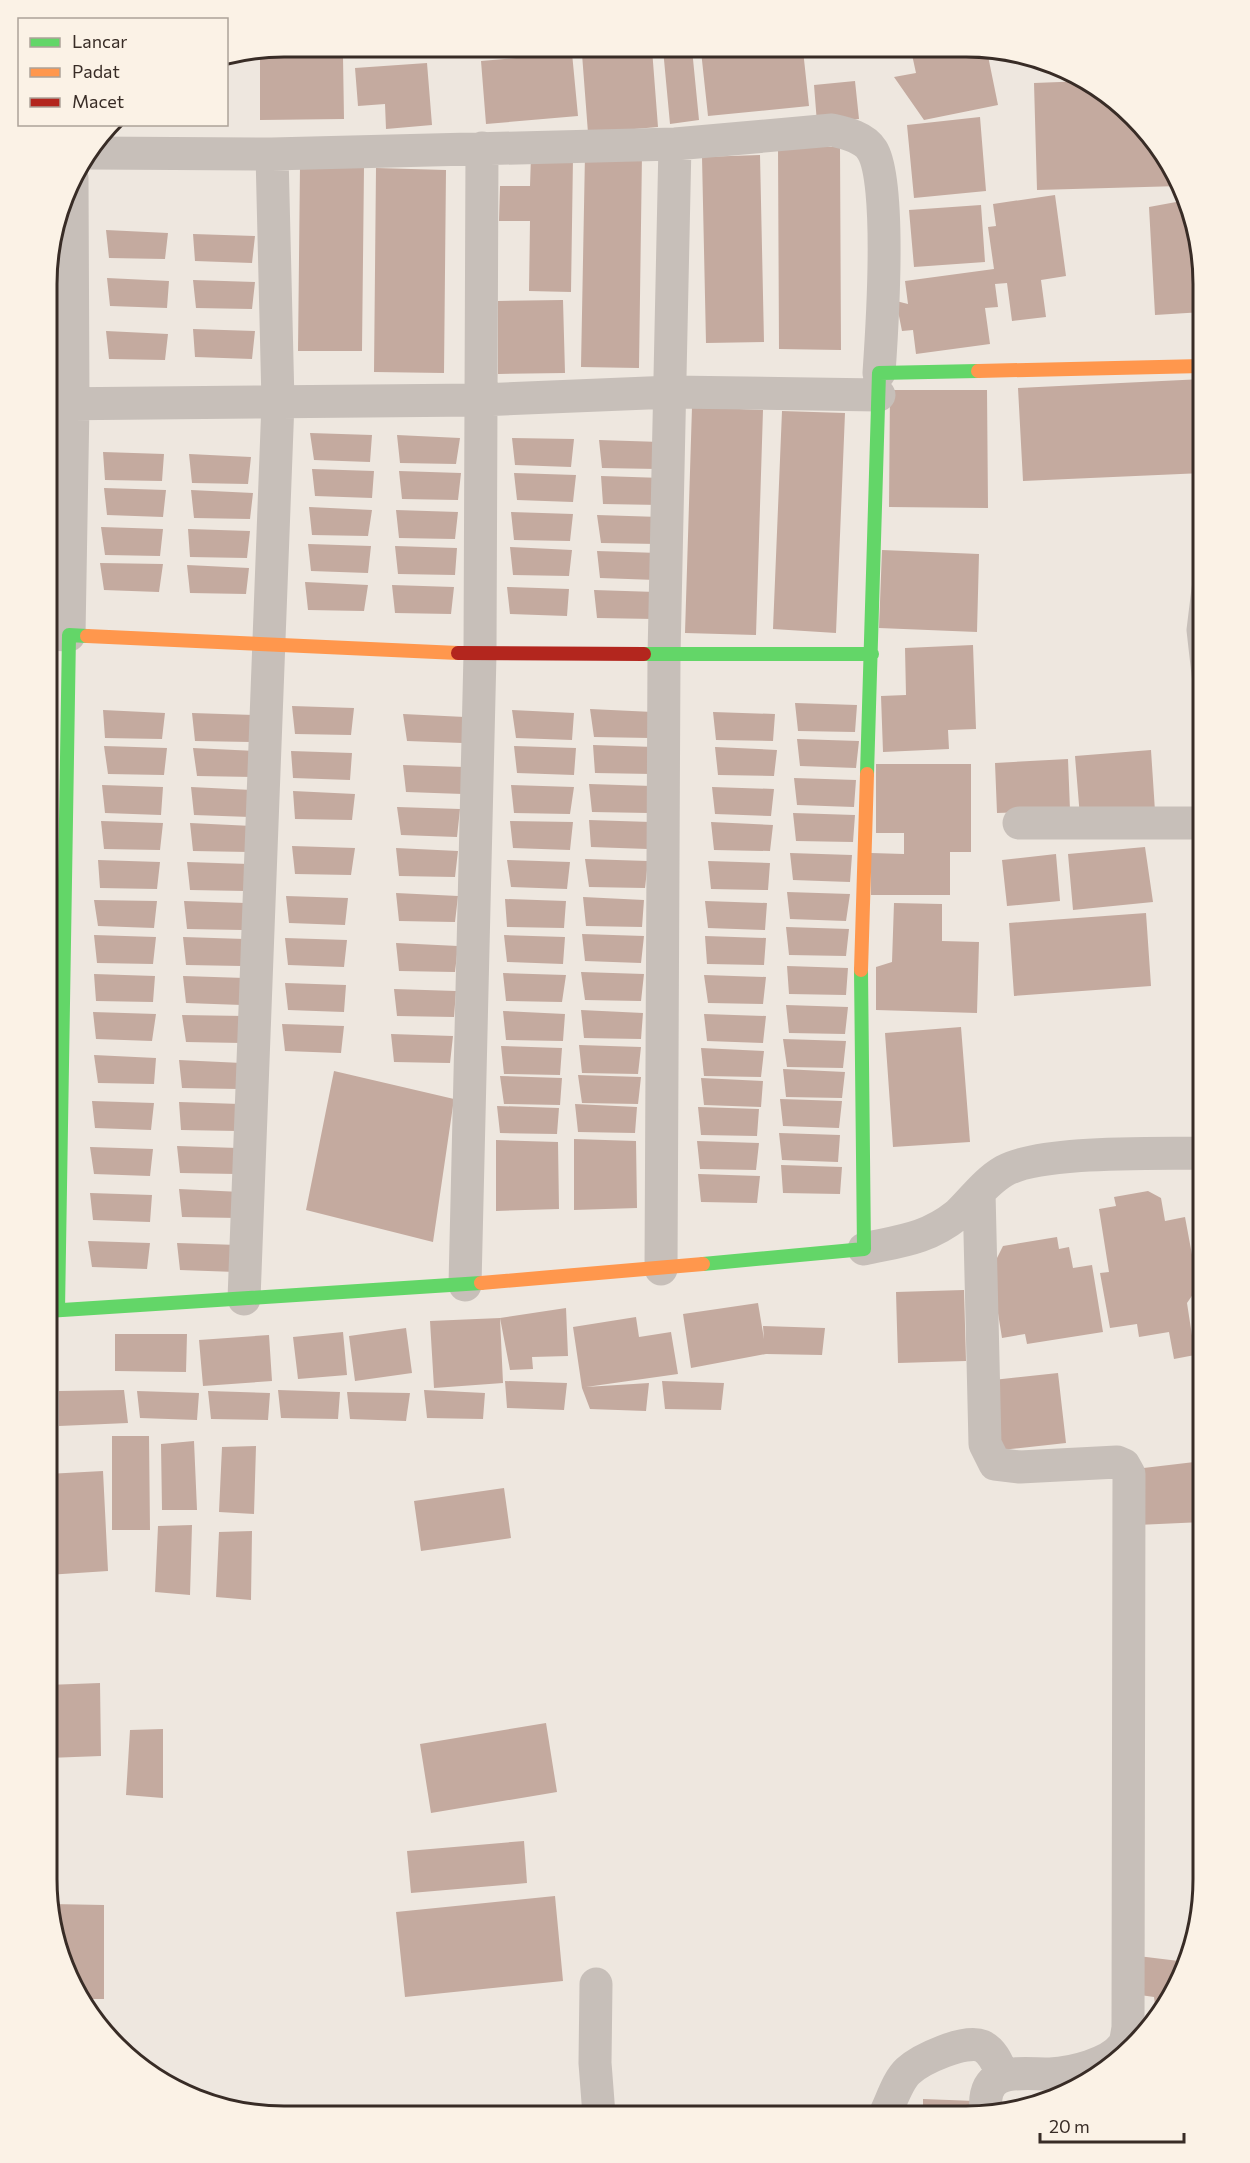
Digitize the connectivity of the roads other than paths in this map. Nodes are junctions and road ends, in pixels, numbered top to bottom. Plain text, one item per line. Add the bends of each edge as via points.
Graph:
1 (675, 144) junction
2 (482, 148) junction
3 (99, 153) edge
4 (272, 154) junction
5 (71, 206) edge
6 (1193, 367) edge
7 (879, 384) junction
8 (672, 392) junction
9 (480, 400) junction
10 (278, 402) junction
11 (61, 404) edge
12 (59, 634) edge
13 (268, 643) junction
14 (480, 654) junction
15 (872, 654) junction
16 (664, 656) junction
17 (1193, 823) edge
18 (1019, 824) dead end
19 (57, 860) edge
20 (1193, 1153) edge
21 (979, 1192) junction
22 (864, 1249) junction
23 (661, 1269) junction
24 (465, 1285) junction
25 (244, 1299) junction
26 (57, 1311) edge
27 (596, 1984) dead end
28 (1125, 2040) edge
29 (1099, 2063) edge
30 (1003, 2076) junction
31 (985, 2105) edge
32 (598, 2106) edge
33 (889, 2106) edge

1 - 2 street
1 - 7 street via 832,130 853,135 871,148 881,170 884,301
1 - 8 street
2 - 4 street
2 - 9 street
3 - 4 street
4 - 10 street
5 - 11 street
6 - 7 street
7 - 8 street
7 - 15 street
8 - 9 street
8 - 16 street
9 - 10 street
9 - 14 street
10 - 11 street
10 - 13 street
11 - 12 street
12 - 13 street
12 - 19 street
13 - 14 street
13 - 25 street
14 - 16 street
14 - 24 street
15 - 16 street
15 - 22 street via 860,987
16 - 23 street
17 - 18 street
20 - 21 street via 1039,1161 1004,1171
21 - 22 street via 956,1215 926,1236
21 - 28 street via 985,1444 995,1464 1020,1467 1118,1462 1129,1474
22 - 23 street
23 - 24 street
24 - 25 street
25 - 26 street
27 - 32 street via 594,2063
29 - 30 street via 1052,2074 1016,2072
30 - 31 street via 990,2084
30 - 33 street via 993,2055 980,2045 964,2046 939,2053 907,2072

